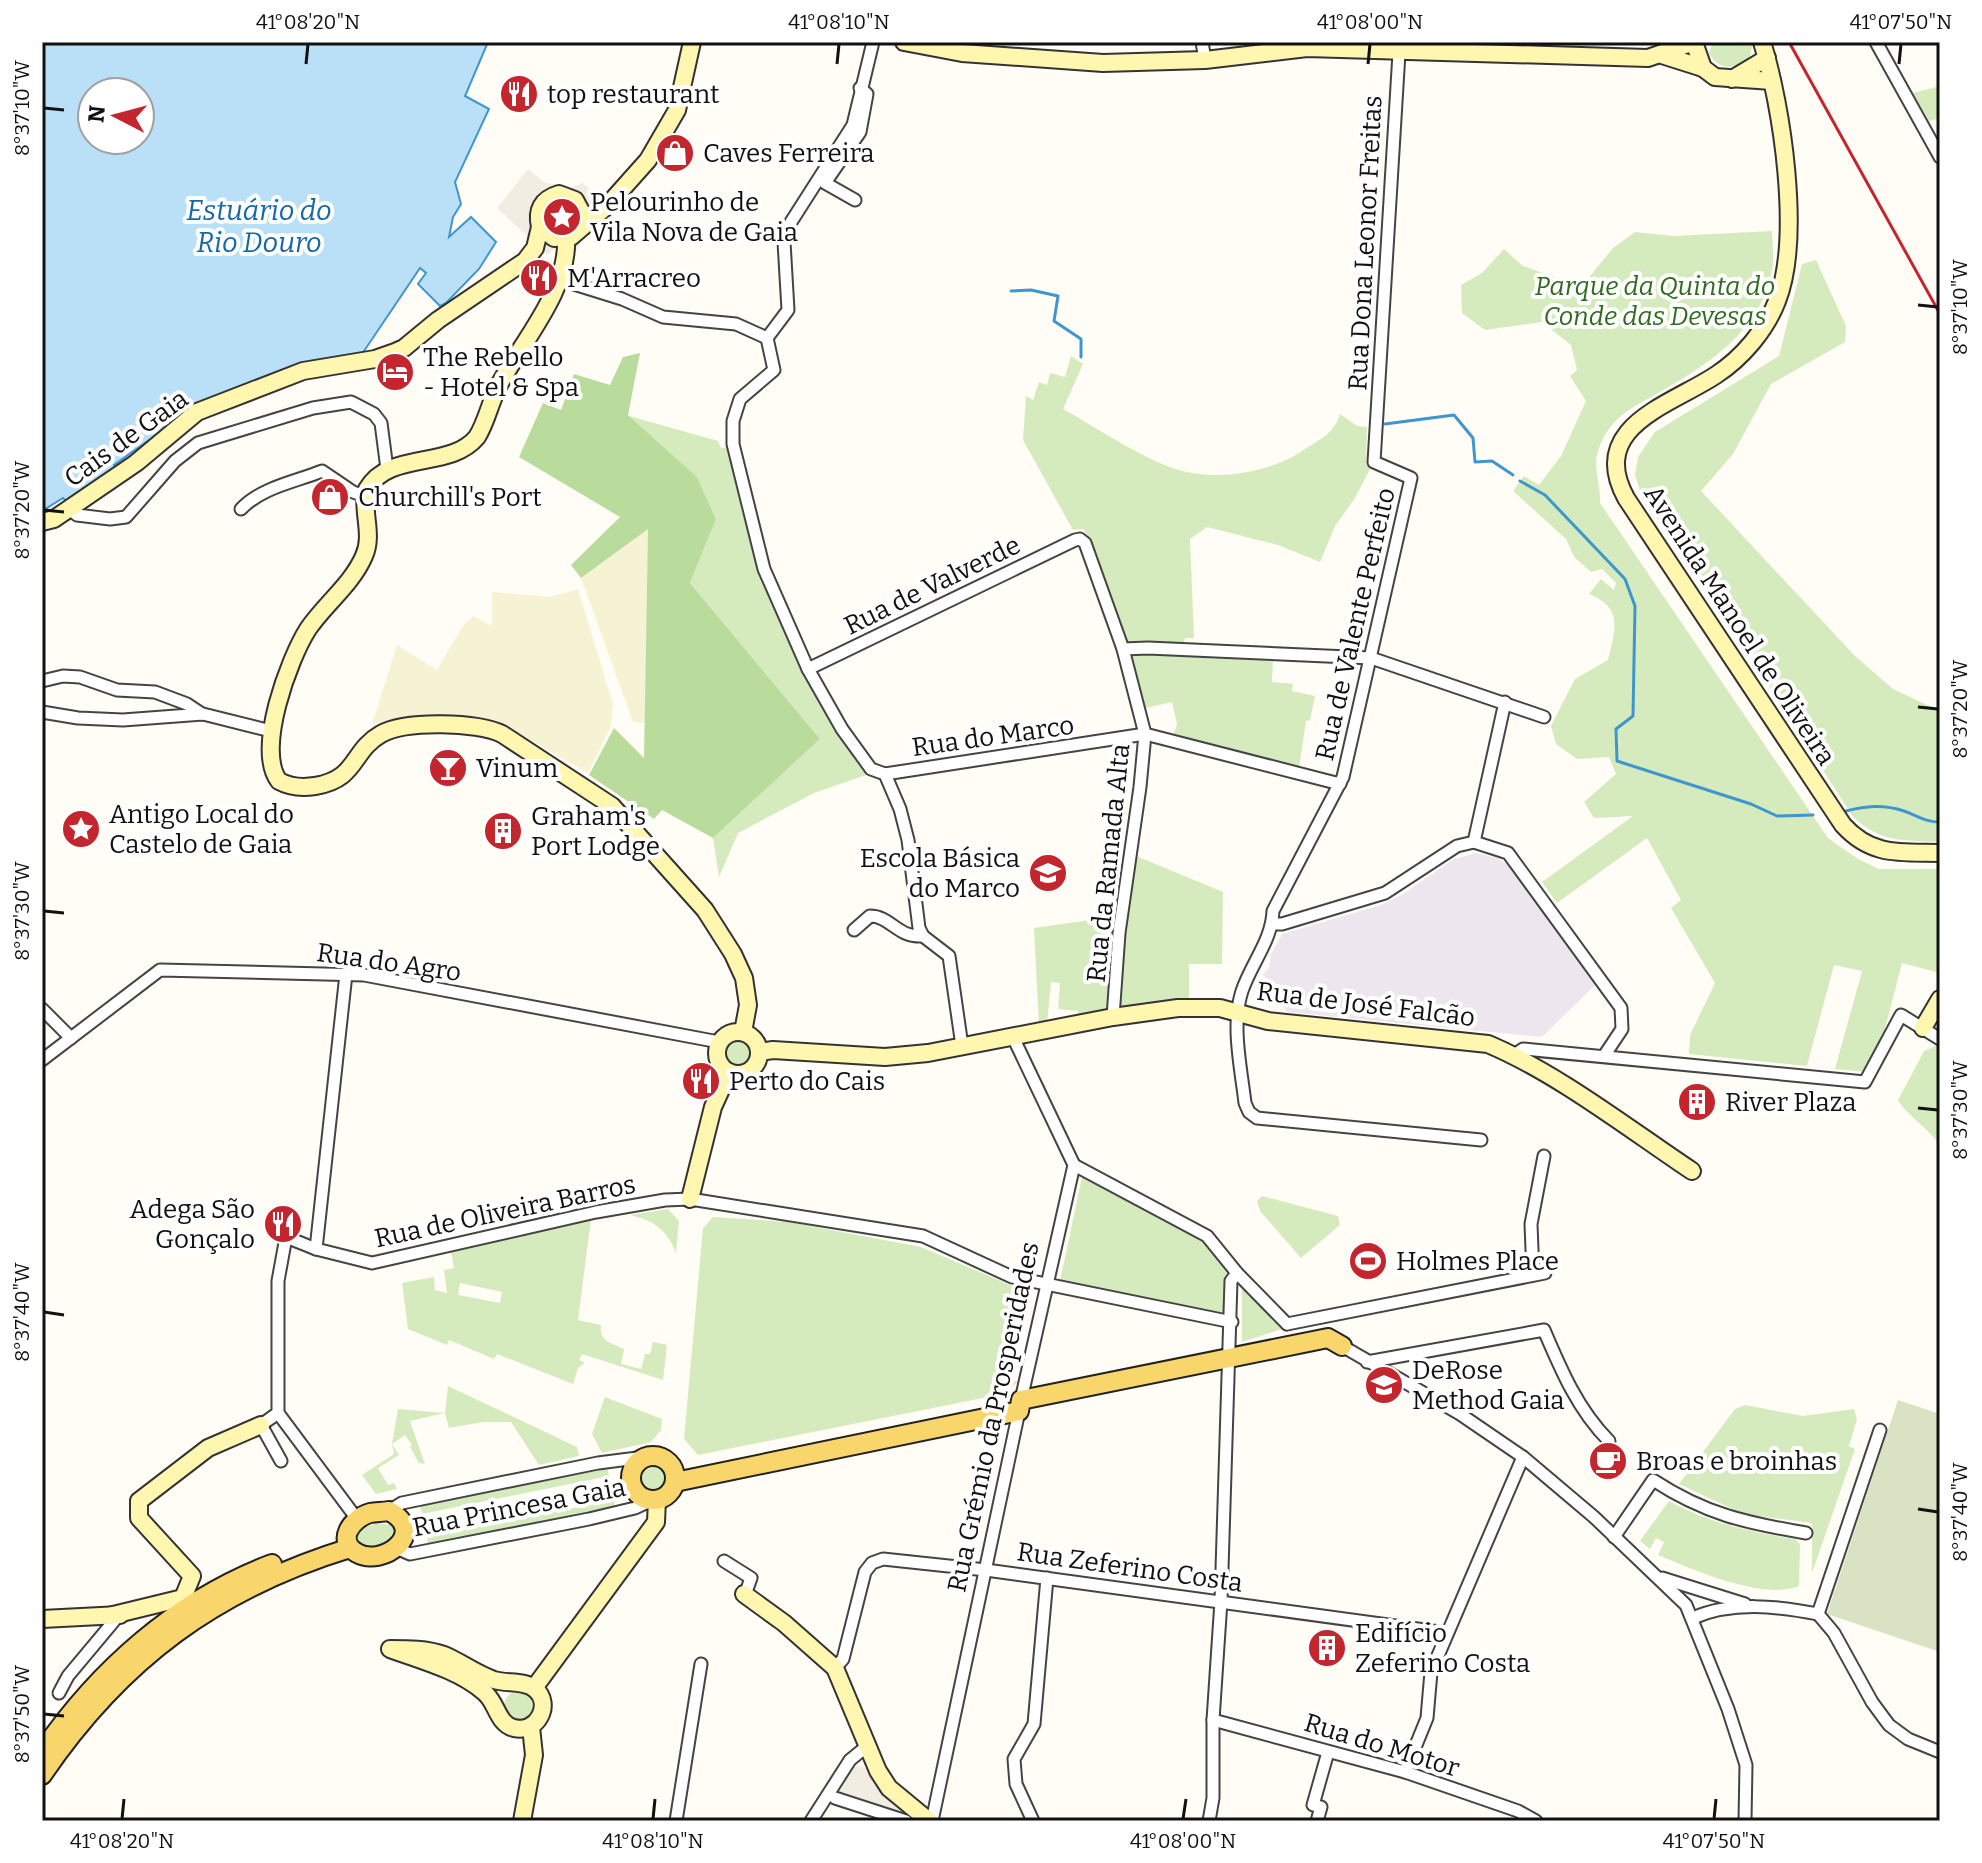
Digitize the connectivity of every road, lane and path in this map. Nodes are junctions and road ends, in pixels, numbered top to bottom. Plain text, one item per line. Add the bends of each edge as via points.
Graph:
1 (692, 42) edge
2 (873, 42) edge
3 (904, 42) edge
4 (1202, 42) edge
5 (1694, 42) edge
6 (1876, 42) edge
7 (1764, 50) edge
8 (1399, 53) junction
9 (1662, 55) junction
10 (1205, 60) junction
11 (1703, 68) junction
12 (1732, 79) junction
13 (1772, 81) junction
14 (860, 88) junction
15 (1940, 157) edge
16 (612, 198) junction
17 (575, 200) junction
18 (855, 200) dead end
19 (560, 234) junction
20 (561, 280) junction
21 (767, 338) junction
22 (1375, 436) joint
23 (387, 469) junction
24 (365, 496) junction
25 (69, 509) junction
26 (241, 509) dead end
27 (42, 522) edge
28 (1075, 540) joint
29 (1123, 649) junction
30 (1371, 658) junction
31 (808, 669) junction
32 (42, 681) edge
33 (1505, 702) junction
34 (42, 712) edge
35 (203, 714) junction
36 (1544, 717) dead end
37 (271, 731) junction
38 (1145, 734) junction
39 (885, 774) junction
40 (1340, 784) junction
41 (1474, 842) junction
42 (1940, 853) edge
43 (1272, 924) junction
44 (854, 930) dead end
45 (923, 936) junction
46 (346, 974) junction
47 (1940, 999) edge
48 (42, 1009) edge
49 (1239, 1012) junction
50 (1113, 1017) junction
51 (1923, 1028) junction
52 (743, 1032) junction
53 (1012, 1035) junction
54 (71, 1038) junction
55 (1940, 1039) edge
56 (719, 1042) junction
57 (962, 1046) junction
58 (1553, 1051) junction
59 (760, 1052) junction
60 (1514, 1055) junction
61 (1604, 1056) junction
62 (42, 1060) edge
63 (729, 1072) junction
64 (1546, 1074) junction
65 (1481, 1140) dead end
66 (1544, 1156) dead end
67 (1074, 1166) junction
68 (1692, 1171) dead end
69 (690, 1199) junction
70 (316, 1249) junction
71 (1237, 1273) junction
72 (1047, 1285) junction
73 (1232, 1322) junction
74 (1287, 1324) junction
75 (1335, 1342) joint
76 (1286, 1347) junction
77 (1229, 1358) junction
78 (1367, 1362) junction
79 (1020, 1405) junction
80 (278, 1413) junction
81 (261, 1425) junction
82 (1880, 1430) dead end
83 (1609, 1441) dead end
84 (645, 1457) junction
85 (1523, 1457) junction
86 (281, 1461) dead end
87 (675, 1482) junction
88 (654, 1500) junction
89 (389, 1511) junction
90 (357, 1519) junction
91 (1806, 1533) dead end
92 (1614, 1537) junction
93 (348, 1542) junction
94 (396, 1548) junction
95 (724, 1561) dead end
96 (986, 1570) junction
97 (1658, 1577) junction
98 (1047, 1578) junction
99 (251, 1579) junction
100 (1700, 1589) junction
101 (744, 1595) joint
102 (1221, 1601) junction
103 (1686, 1605) junction
104 (1752, 1606) junction
105 (1818, 1614) junction
106 (118, 1616) junction
107 (1693, 1618) junction
108 (42, 1619) edge
109 (1447, 1633) junction
110 (701, 1664) dead end
111 (835, 1668) junction
112 (513, 1684) junction
113 (534, 1688) junction
114 (59, 1693) dead end
115 (497, 1707) junction
116 (1213, 1720) junction
117 (531, 1727) junction
118 (866, 1747) junction
119 (42, 1752) edge
120 (1328, 1752) junction
121 (1940, 1752) edge
122 (1405, 1772) junction
123 (42, 1775) edge
124 (835, 1798) dead end
125 (522, 1821) edge
126 (676, 1821) edge
127 (811, 1821) edge
128 (906, 1821) edge
129 (931, 1821) edge
130 (1033, 1821) edge
131 (1209, 1821) edge
132 (1317, 1821) edge
133 (1536, 1821) edge
134 (1745, 1821) edge

1 - 16 street via 672,120 640,171
2 - 14 street
3 - 10 street via 1029,59
4 - 10 street
5 - 9 street
5 - 11 street
6 - 15 street via 1931,128
7 - 12 street
7 - 13 street, Avenida Manoel de Oliveira
8 - 9 street
8 - 10 street via 1307,48
8 - 22 street, Rua Dona Leonor Freitas
9 - 11 street
11 - 12 street via 1715,77
12 - 13 street
13 - 42 street, Avenida Manoel de Oliveira via 1789,226 1778,299 1760,331 1724,369 1634,423 1617,456 1619,483 1843,825 1874,849
14 - 18 street via 867,94 860,132 825,183
14 - 21 street via 853,125 791,222 784,242 788,310
16 - 17 street
16 - 19 street
17 - 19 street via 583,215
17 - 19 street via 559,194 544,202 538,218
19 - 20 street via 567,257
19 - 25 street, Cais de Gaia via 404,348 375,359 303,371 197,412
20 - 21 street via 663,317 736,324
20 - 23 street via 471,444
21 - 31 street via 774,370 740,399 733,444 764,569
22 - 30 street, Rua de Valente Perfeito via 1374,462 1411,478
23 - 24 street via 371,482
23 - 25 street via 381,423 351,402 313,408 198,443 126,517 77,515
24 - 26 street via 322,471 290,481
24 - 37 street via 364,557 301,641
25 - 27 street, Cais de Gaia
28 - 29 street, Rua da Ramada Alta via 1085,543
28 - 31 street, Rua de Valverde
29 - 30 street
29 - 38 street, Rua da Ramada Alta
30 - 33 street
30 - 40 street, Rua de Valente Perfeito
31 - 39 street via 871,769
32 - 35 street via 70,676 117,690 155,692
33 - 36 street
33 - 41 street
34 - 35 street via 123,720
35 - 37 street
37 - 52 street via 275,777 286,785 309,787 345,775 376,737 393,729 478,727 502,734 612,806 705,910 744,978 748,1005
38 - 39 street, Rua do Marco
38 - 40 street, Rua do Marco
38 - 50 street, Rua da Ramada Alta
39 - 45 street via 908,840
40 - 43 street, Rua de Valente Perfeito via 1273,911
41 - 43 street via 1457,846 1385,893
41 - 61 street via 1508,853 1621,1008 1622,1029
43 - 49 street, Rua de Valente Perfeito via 1241,993
44 - 45 street via 870,916 878,916 908,936
45 - 57 street via 949,956
46 - 54 street, Rua do Agro via 160,970
46 - 56 street, Rua do Agro
46 - 70 street
47 - 51 street
48 - 54 street
49 - 50 street, Rua de José Falcão via 1178,1008
49 - 60 street, Rua de José Falcão via 1268,1021 1488,1044
49 - 65 street, Rua de Valente Perfeito via 1245,1103 1257,1118
50 - 53 street, Rua de José Falcão
51 - 55 street
51 - 61 street, Rua de José Falcão via 1901,1015 1865,1082
52 - 56 street via 730,1033
52 - 59 street via 755,1039
53 - 57 street, Rua de José Falcão
53 - 67 street
54 - 62 street, Rua do Agro
56 - 63 street via 719,1063
57 - 59 street, Rua de José Falcão via 885,1057
58 - 60 street, Rua de José Falcão via 1523,1049
58 - 61 street, Rua de José Falcão
58 - 64 street
59 - 63 street via 750,1071
60 - 64 street
63 - 69 street via 713,1107
64 - 68 street
66 - 74 street via 1531,1224 1539,1274
67 - 71 street via 1207,1236
67 - 72 street, Rua Grémio da Prosperidades
69 - 70 street, Rua de Oliveira Barros via 578,1216 372,1263
69 - 72 street, Rua de Oliveira Barros via 923,1236 1012,1277
70 - 80 street, Rua de Oliveira Barros via 286,1237 278,1281
71 - 73 street via 1231,1281
71 - 74 street
72 - 73 street, Rua de Oliveira Barros
72 - 79 street, Rua Grémio da Prosperidades
73 - 77 street
74 - 76 street
75 - 76 main road
75 - 78 street
76 - 77 main road
77 - 79 main road
77 - 102 street
78 - 83 street via 1544,1330 1578,1402
78 - 85 street
79 - 87 main road
79 - 96 street, Rua Grémio da Prosperidades
80 - 81 street
80 - 90 street
81 - 86 street
81 - 106 street via 208,1448 139,1501 139,1518 192,1576 183,1598
82 - 105 street
84 - 87 main road via 671,1463
84 - 88 main road via 631,1479 638,1495
84 - 89 street via 402,1503
85 - 92 street
85 - 109 street
87 - 88 main road via 669,1494
88 - 94 street, Rua Princesa Gaia via 589,1519 410,1554
88 - 113 street via 656,1522
89 - 90 main road
89 - 94 main road via 405,1527
90 - 93 main road
91 - 92 street via 1712,1513 1653,1480
92 - 97 street
93 - 94 main road via 368,1557
93 - 99 main road
95 - 101 street via 751,1578
96 - 98 street, Rua Zeferino Costa
96 - 111 street, Rua Zeferino Costa via 883,1559 872,1563 865,1572 843,1659
96 - 129 street, Rua Grémio da Prosperidades
97 - 100 street
97 - 103 street
98 - 102 street, Rua Zeferino Costa
98 - 130 street via 1034,1724 1014,1759 1016,1784
99 - 119 main road via 189,1606 131,1650
99 - 123 main road via 133,1666 86,1714
100 - 103 street
100 - 104 street
101 - 111 street
102 - 109 street, Rua Zeferino Costa
102 - 116 street
103 - 107 street
104 - 105 street
104 - 107 street via 1711,1610
105 - 121 street via 1889,1725
106 - 108 street
106 - 114 street
107 - 134 street via 1746,1765
109 - 122 street via 1431,1672 1427,1718
110 - 126 street
111 - 118 street
112 - 113 street
112 - 115 street via 501,1693
112 - 115 street via 445,1655 390,1649 432,1662 484,1691
113 - 117 street via 543,1708
115 - 117 street via 508,1726
116 - 120 street, Rua do Motor
116 - 131 street
117 - 125 street via 534,1755
118 - 127 street via 850,1760
118 - 129 street via 889,1788
120 - 122 street, Rua do Motor
120 - 132 street via 1313,1805 1321,1807
122 - 133 street, Rua do Motor
124 - 128 street

